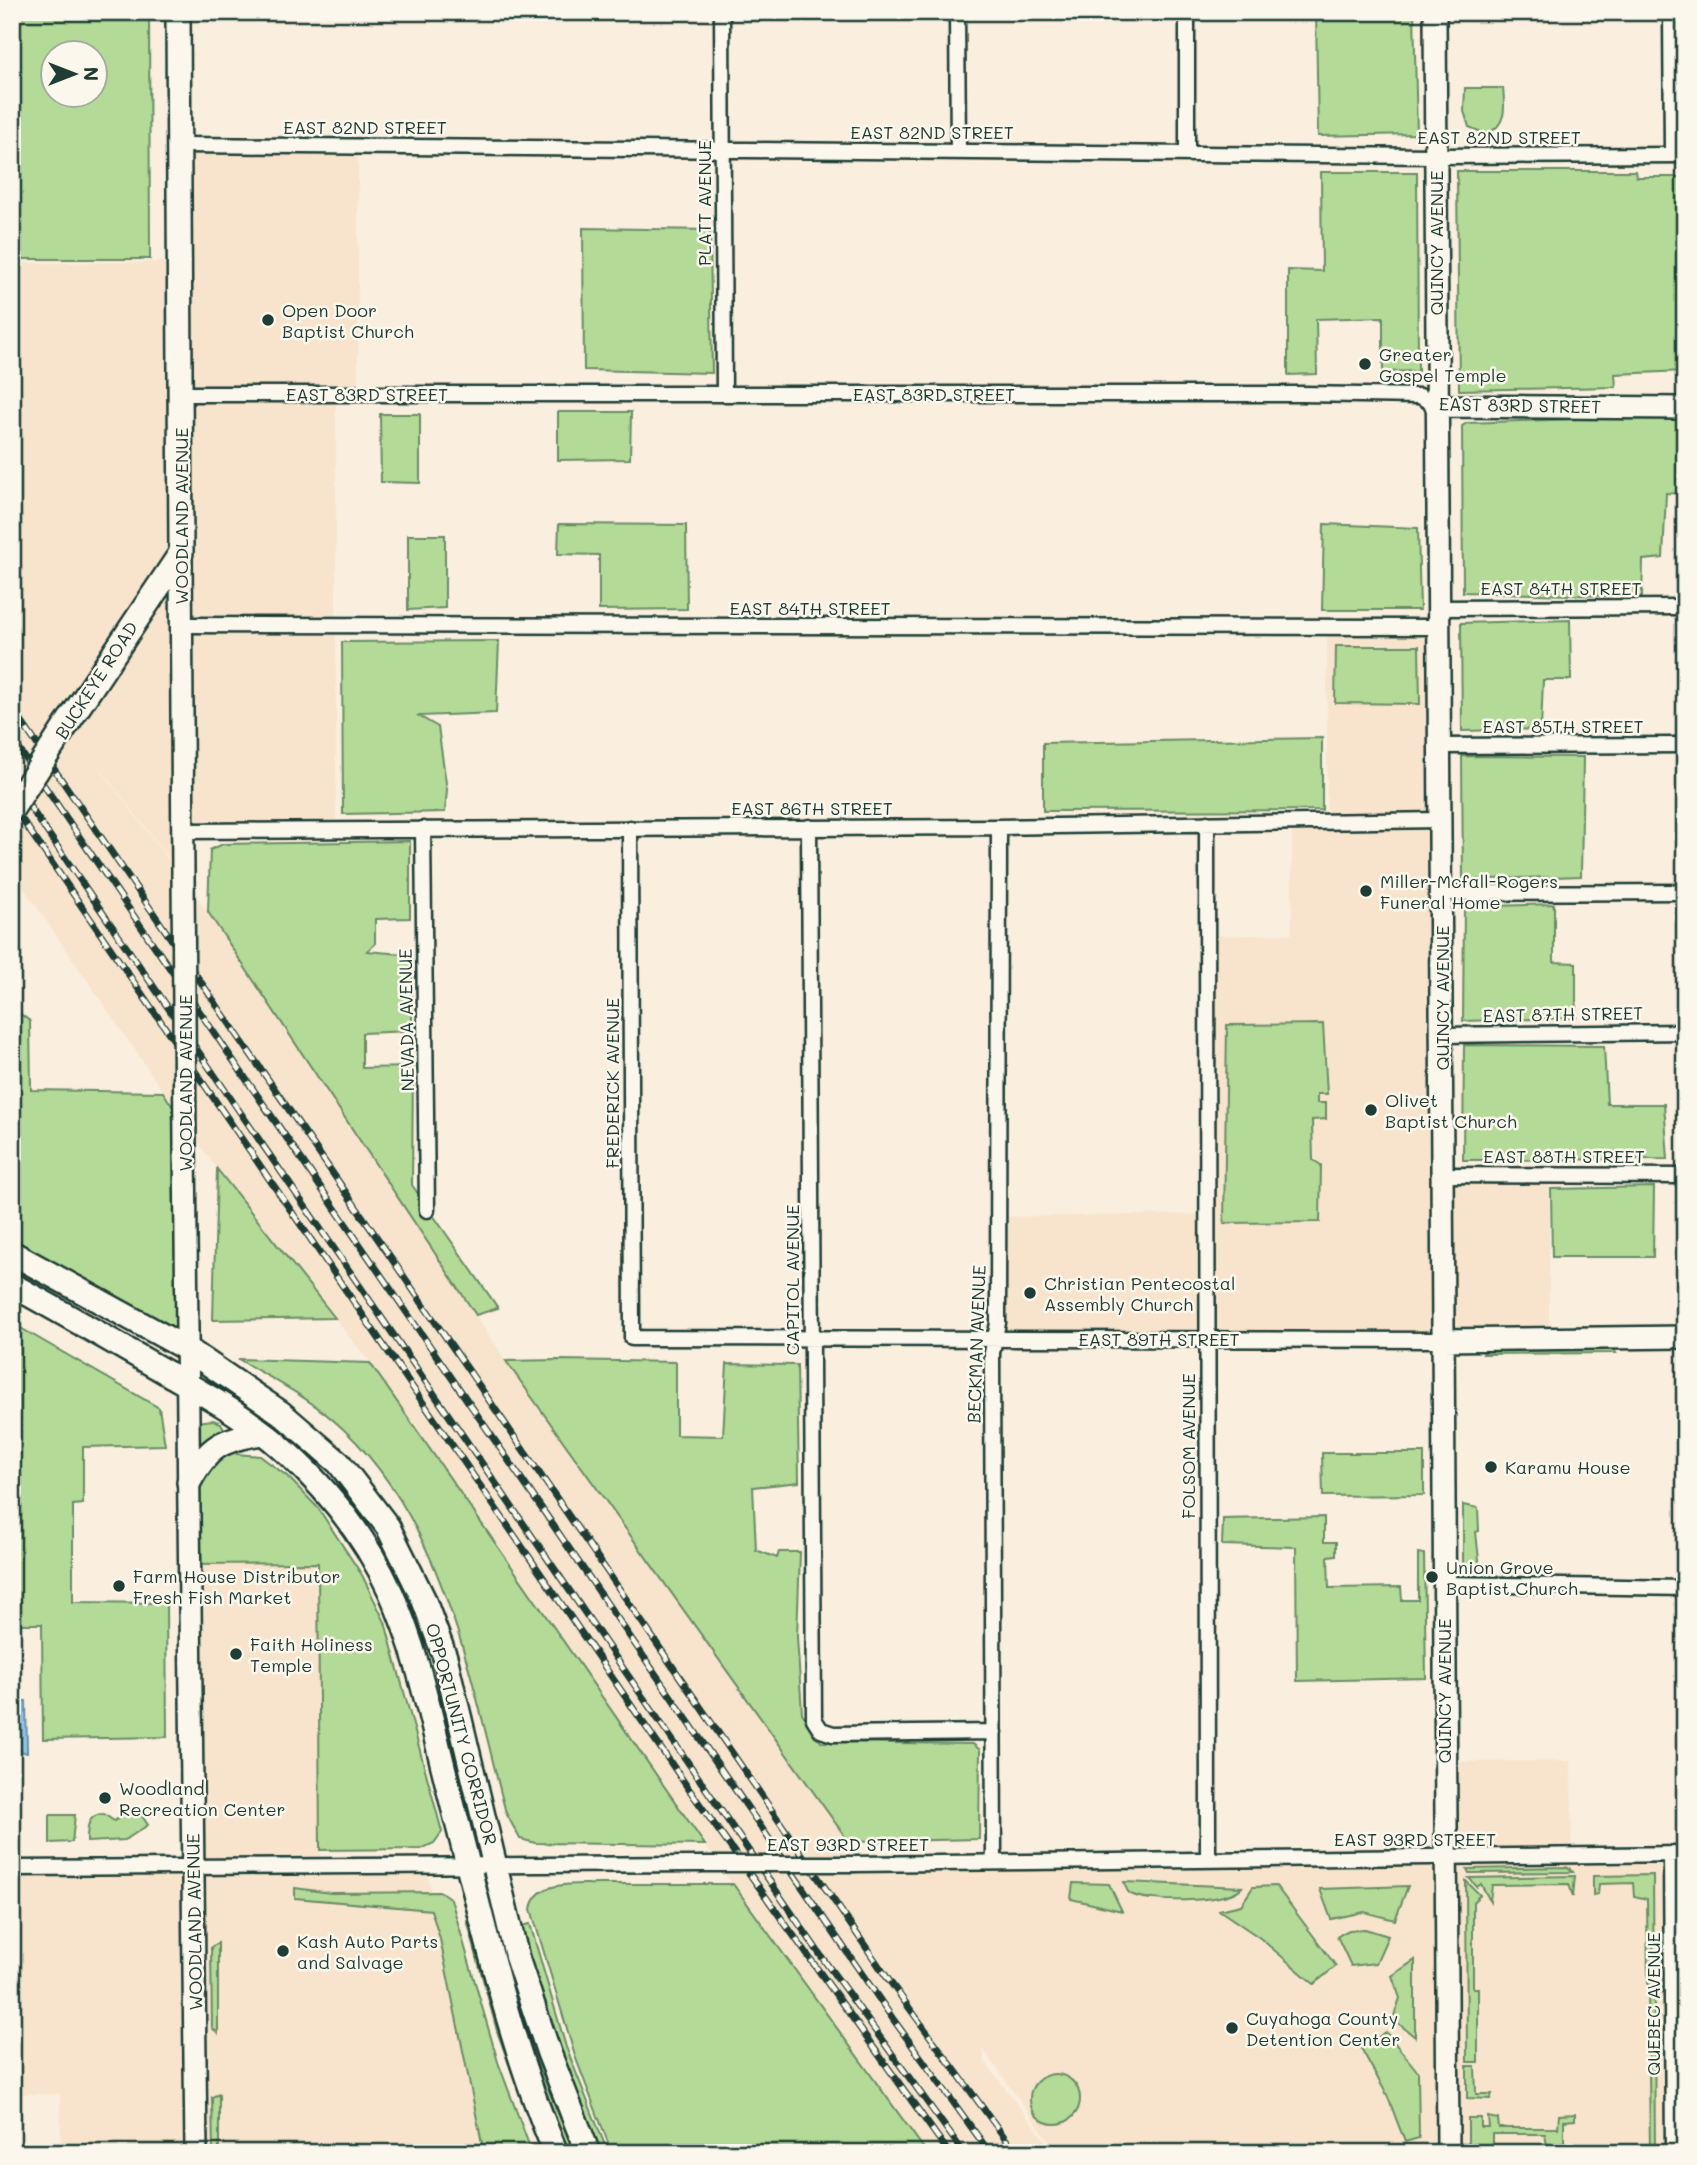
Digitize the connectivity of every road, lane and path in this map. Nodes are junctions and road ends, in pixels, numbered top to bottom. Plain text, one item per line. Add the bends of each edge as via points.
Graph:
1 (178, 12) edge
2 (722, 12) edge
3 (957, 12) edge
4 (1187, 12) edge
5 (1435, 12) edge
6 (1671, 12) edge
7 (179, 145) junction
8 (723, 149) junction
9 (958, 151) junction
10 (1187, 153) junction
11 (1678, 155) edge
12 (1436, 156) junction
13 (181, 394) junction
14 (724, 394) junction
15 (1436, 406) junction
16 (1685, 408) edge
17 (181, 553) junction
18 (1685, 607) edge
19 (1439, 617) junction
20 (182, 625) junction
21 (1685, 744) edge
22 (1440, 746) junction
23 (12, 809) edge
24 (1441, 820) junction
25 (1207, 823) junction
26 (809, 827) junction
27 (999, 827) junction
28 (630, 828) junction
29 (423, 829) junction
30 (183, 831) junction
31 (1685, 892) edge
32 (1443, 893) junction
33 (1685, 1032) edge
34 (1442, 1035) junction
35 (1442, 1175) junction
36 (1685, 1176) edge
37 (427, 1210) dead end
38 (12, 1253) edge
39 (12, 1285) edge
40 (632, 1338) joint
41 (1685, 1338) edge
42 (995, 1339) junction
43 (1207, 1339) junction
44 (812, 1340) junction
45 (1443, 1340) junction
46 (187, 1349) junction
47 (188, 1385) junction
48 (262, 1433) junction
49 (189, 1482) junction
50 (1443, 1584) junction
51 (1685, 1588) edge
52 (994, 1732) junction
53 (1678, 1855) edge
54 (1445, 1858) junction
55 (1208, 1859) junction
56 (994, 1862) junction
57 (497, 1865) junction
58 (193, 1866) junction
59 (469, 1866) junction
60 (12, 1868) edge
61 (1678, 2034) edge
62 (196, 2153) edge
63 (556, 2153) edge
64 (588, 2153) edge
65 (1448, 2153) edge
66 (1673, 2153) edge

1 - 7 main road, WOODLAND AVENUE
2 - 8 street, PLATT AVENUE
3 - 9 street
4 - 10 street
5 - 12 street, QUINCY AVENUE
6 - 11 street
7 - 8 street, EAST 82ND STREET
7 - 13 main road, WOODLAND AVENUE
8 - 9 street, EAST 82ND STREET
8 - 14 street, PLATT AVENUE
9 - 10 street, EAST 82ND STREET
10 - 12 street, EAST 82ND STREET
11 - 12 street, EAST 82ND STREET
12 - 15 street, QUINCY AVENUE
13 - 14 street, EAST 83RD STREET
13 - 17 main road, WOODLAND AVENUE
14 - 15 street, EAST 83RD STREET via 1420,396
15 - 16 street, EAST 83RD STREET
15 - 19 street, QUINCY AVENUE
17 - 20 street, WOODLAND AVENUE
17 - 23 main road, BUCKEYE ROAD, bridge
18 - 19 street, EAST 84TH STREET
19 - 20 street, EAST 84TH STREET
19 - 22 street, QUINCY AVENUE
20 - 30 street, WOODLAND AVENUE
21 - 22 street, EAST 85TH STREET
22 - 24 street, QUINCY AVENUE
24 - 25 street, EAST 86TH STREET
24 - 32 street, QUINCY AVENUE
25 - 27 street, EAST 86TH STREET
25 - 43 street, FOLSOM AVENUE
26 - 27 street, EAST 86TH STREET
26 - 28 street, EAST 86TH STREET
26 - 44 street, CAPITOL AVENUE
27 - 42 street, BECKMAN AVENUE
28 - 29 street, EAST 86TH STREET
28 - 40 street, FREDERICK AVENUE
29 - 30 street, EAST 86TH STREET
29 - 37 street, NEVADA AVENUE
30 - 46 street, WOODLAND AVENUE, bridge
31 - 32 street
32 - 34 street, QUINCY AVENUE
33 - 34 street, EAST 87TH STREET
34 - 35 street, QUINCY AVENUE
35 - 36 street, EAST 88TH STREET
35 - 45 street, QUINCY AVENUE
38 - 46 main road, OPPORTUNITY CORRIDOR
39 - 47 main road, OPPORTUNITY CORRIDOR
40 - 44 street, EAST 89TH STREET
41 - 45 street, EAST 89TH STREET
42 - 43 street, EAST 89TH STREET
42 - 44 street, EAST 89TH STREET
42 - 52 street, BECKMAN AVENUE
43 - 45 street, EAST 89TH STREET
43 - 55 street, FOLSOM AVENUE
44 - 52 street, CAPITOL AVENUE via 814,1719 821,1730 833,1734
45 - 50 street, QUINCY AVENUE
46 - 47 street, WOODLAND AVENUE
46 - 57 main road, OPPORTUNITY CORRIDOR via 326,1450 388,1527 423,1598 445,1657
47 - 48 main road, OPPORTUNITY CORRIDOR
47 - 49 street, WOODLAND AVENUE
48 - 49 main road via 228,1439 214,1447
48 - 59 main road, OPPORTUNITY CORRIDOR via 338,1505 365,1541 394,1596 418,1660
49 - 58 street, WOODLAND AVENUE
50 - 51 street
50 - 54 street, QUINCY AVENUE
52 - 56 street, BECKMAN AVENUE
53 - 54 street, EAST 93RD STREET
53 - 61 street, QUEBEC AVENUE
54 - 55 street, EAST 93RD STREET
54 - 65 street, QUINCY AVENUE
55 - 56 street, EAST 93RD STREET
56 - 57 street, EAST 93RD STREET, bridge
57 - 59 street, EAST 93RD STREET
57 - 64 main road, OPPORTUNITY CORRIDOR via 517,1958
58 - 59 street, EAST 93RD STREET
58 - 60 street, EAST 93RD STREET
58 - 62 street, WOODLAND AVENUE
59 - 63 main road, OPPORTUNITY CORRIDOR via 503,2007
61 - 66 street, QUEBEC AVENUE

